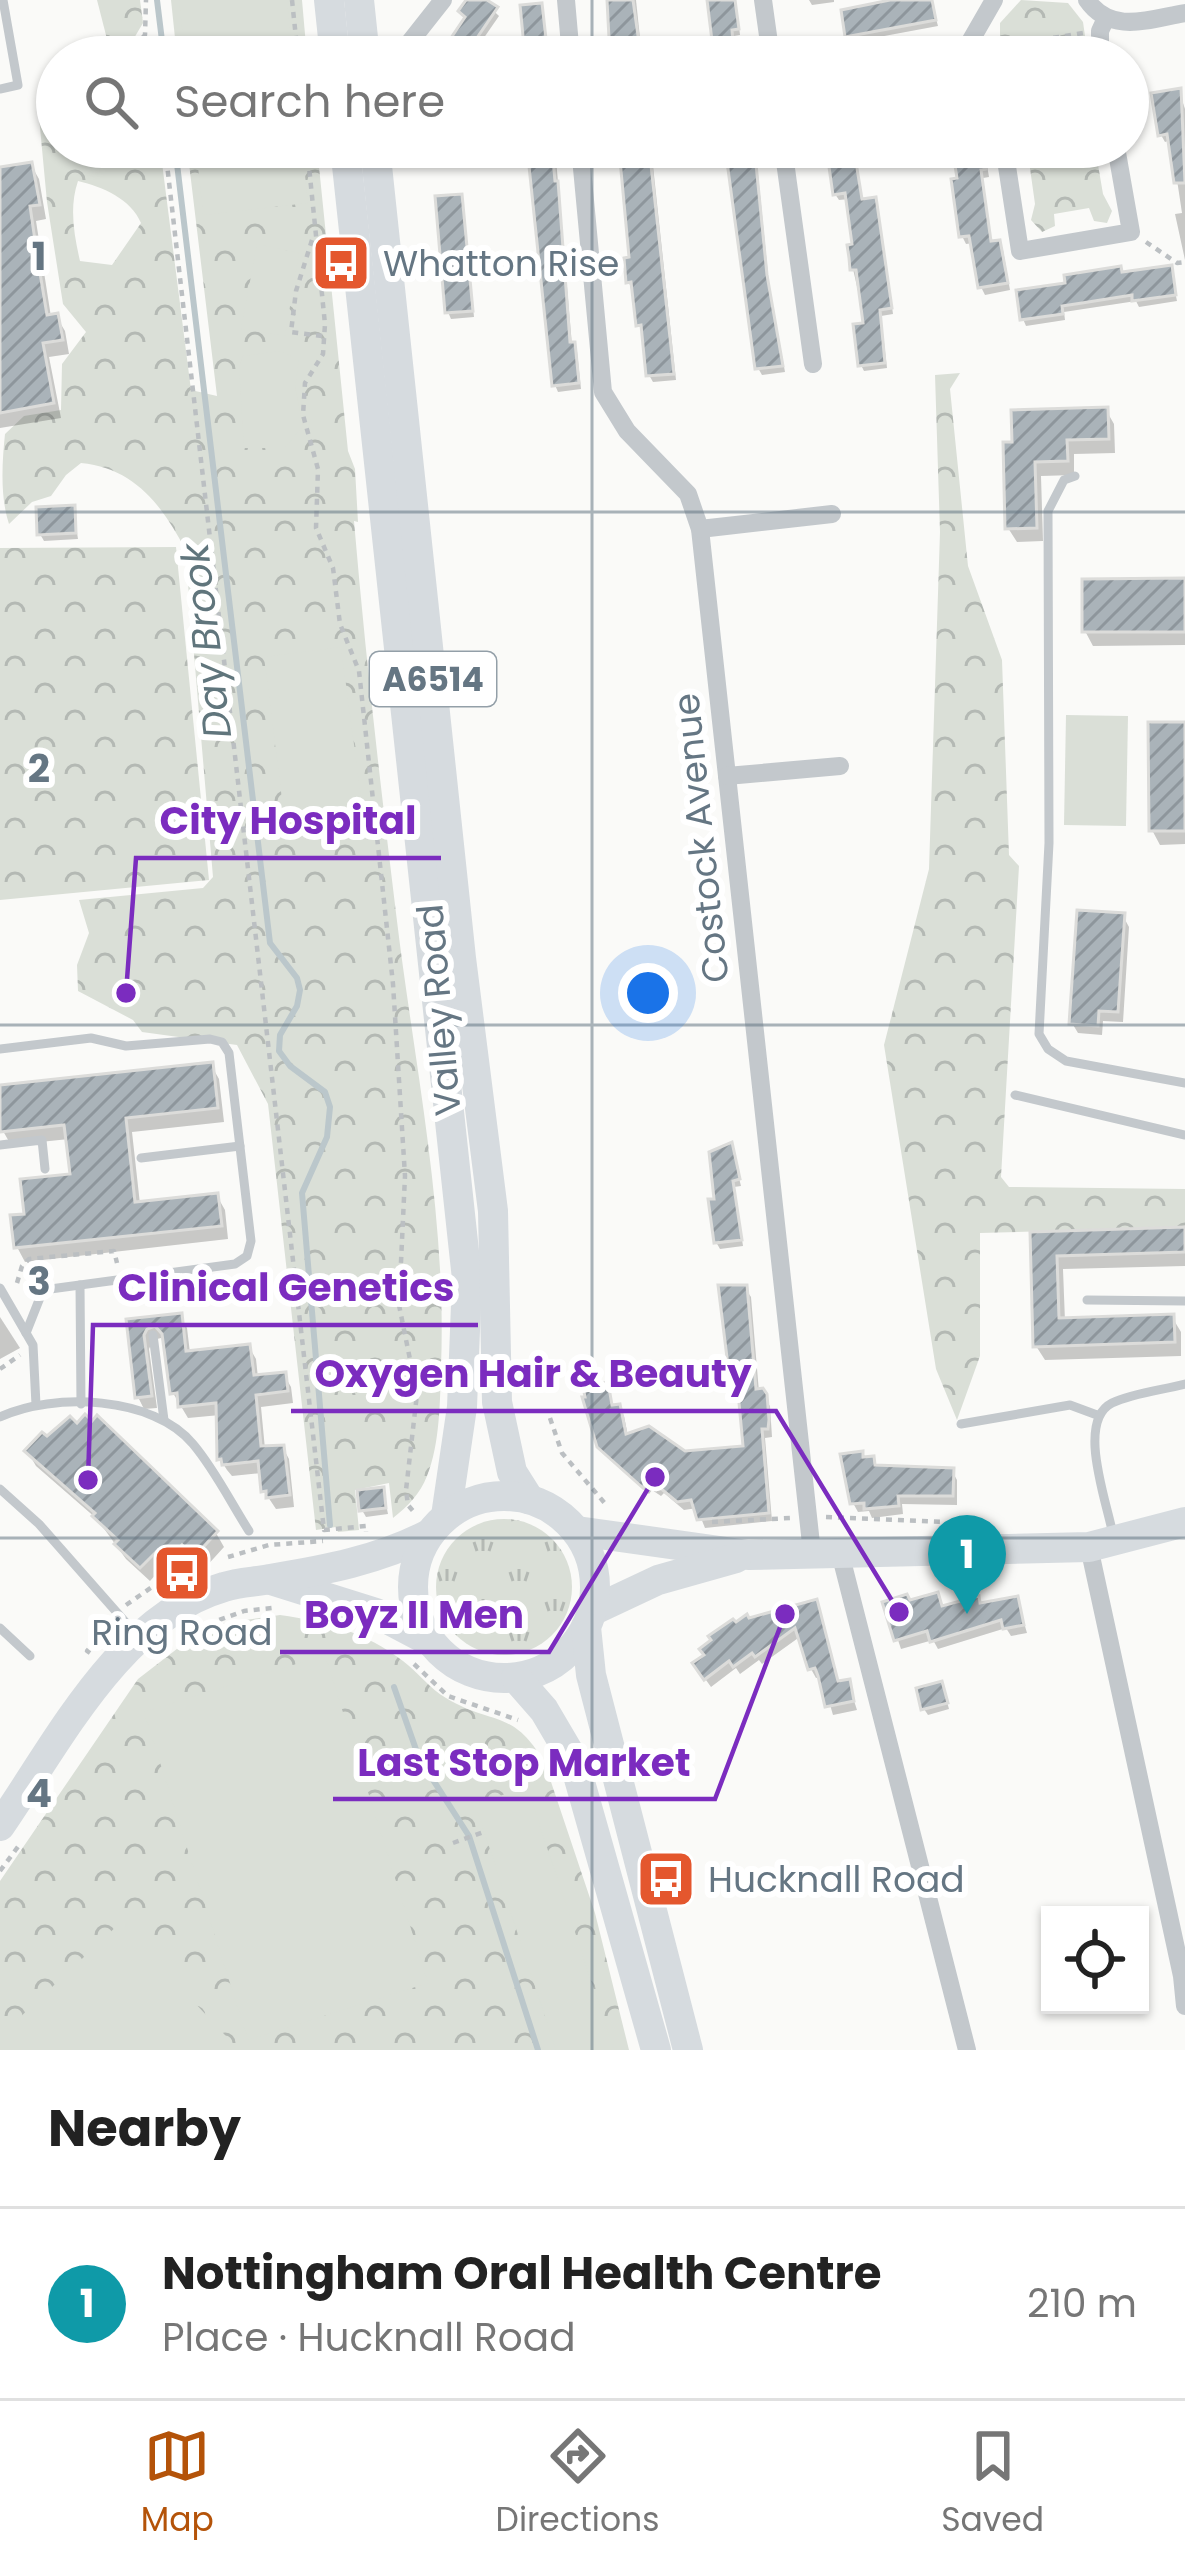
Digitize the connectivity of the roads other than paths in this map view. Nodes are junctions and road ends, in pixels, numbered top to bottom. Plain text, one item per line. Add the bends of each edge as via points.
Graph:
1 (3, 0) edge
2 (329, 0) edge
3 (359, 0) edge
4 (442, 0) edge
5 (566, 0) edge
6 (763, 0) edge
7 (994, 0) edge
8 (1087, 0) edge
9 (1185, 14) edge
10 (1103, 24) junction
11 (333, 36) edge
12 (363, 36) edge
13 (414, 36) edge
14 (569, 36) edge
15 (768, 36) edge
16 (983, 36) edge
17 (1102, 36) edge
18 (0, 88) edge
19 (347, 168) edge
20 (377, 168) edge
21 (582, 168) edge
22 (786, 168) edge
23 (1007, 168) edge
24 (1120, 168) edge
25 (813, 364) dead end
26 (1075, 476) dead end
27 (832, 514) dead end
28 (700, 529) junction
29 (840, 766) dead end
30 (727, 776) junction
31 (0, 1049) edge
32 (1185, 1083) edge
33 (1015, 1095) dead end
34 (1185, 1135) edge
35 (0, 1145) edge
36 (240, 1146) junction
37 (140, 1158) dead end
38 (45, 1169) dead end
39 (80, 1285) junction
40 (0, 1288) edge
41 (1087, 1300) dead end
42 (1185, 1301) edge
43 (26, 1333) junction
44 (153, 1335) dead end
45 (1185, 1384) edge
46 (81, 1404) junction
47 (36, 1405) junction
48 (1097, 1415) junction
49 (0, 1418) edge
50 (164, 1420) junction
51 (962, 1424) dead end
52 (0, 1489) edge
53 (529, 1499) junction
54 (429, 1520) junction
55 (1185, 1522) edge
56 (249, 1531) dead end
57 (577, 1532) junction
58 (1102, 1544) junction
59 (826, 1553) junction
60 (748, 1555) junction
61 (273, 1594) junction
62 (589, 1619) junction
63 (0, 1628) edge
64 (138, 1637) junction
65 (422, 1653) junction
66 (30, 1656) dead end
67 (516, 1678) junction
68 (11, 1835) edge
69 (1183, 1975) edge
70 (1185, 2006) edge
71 (656, 2050) edge
72 (688, 2050) edge
73 (967, 2050) edge

1 - 18 lane via 18,85
2 - 11 main road
3 - 12 main road
4 - 13 street
5 - 14 street
6 - 15 street
7 - 16 street
8 - 10 street
9 - 10 street
10 - 17 street
19 - 54 main road, Valley Road / A6514 via 467,1279 462,1407
20 - 53 main road, Valley Road / A6514 via 493,1211 497,1402 512,1472
21 - 28 street, Costock Avenue via 603,392 688,494
22 - 25 street
23 - 24 street via 1020,251 1131,232
26 - 32 lane via 1064,480 1048,511 1049,843 1039,1034 1066,1061
27 - 28 street
28 - 30 street, Costock Avenue
29 - 30 street
30 - 59 street, Costock Avenue via 809,1517
31 - 36 lane via 91,1039 126,1046 222,1042
33 - 34 lane
35 - 38 lane via 42,1140
36 - 37 lane
36 - 39 lane via 247,1256
39 - 43 lane via 43,1290
39 - 46 lane
40 - 43 lane
41 - 42 lane
43 - 47 lane
44 - 50 lane
45 - 48 lane via 1112,1403
46 - 47 lane
46 - 50 lane
47 - 49 lane
48 - 51 lane via 1070,1405
48 - 58 lane
50 - 56 lane via 192,1442
52 - 64 lane
53 - 54 main road via 471,1501
53 - 57 main road
54 - 61 main road via 367,1561
54 - 65 main road via 413,1588
55 - 58 main road
57 - 60 main road
57 - 62 main road via 594,1569
58 - 59 main road
58 - 69 street
59 - 60 main road
59 - 73 street, Costock Avenue
60 - 62 main road via 658,1580
61 - 64 main road via 224,1587
61 - 65 main road via 376,1613
62 - 67 main road via 569,1651
62 - 72 main road via 591,1675
63 - 66 lane
64 - 68 main road via 97,1684
65 - 67 main road via 469,1672
67 - 71 main road via 574,1761
69 - 70 street

